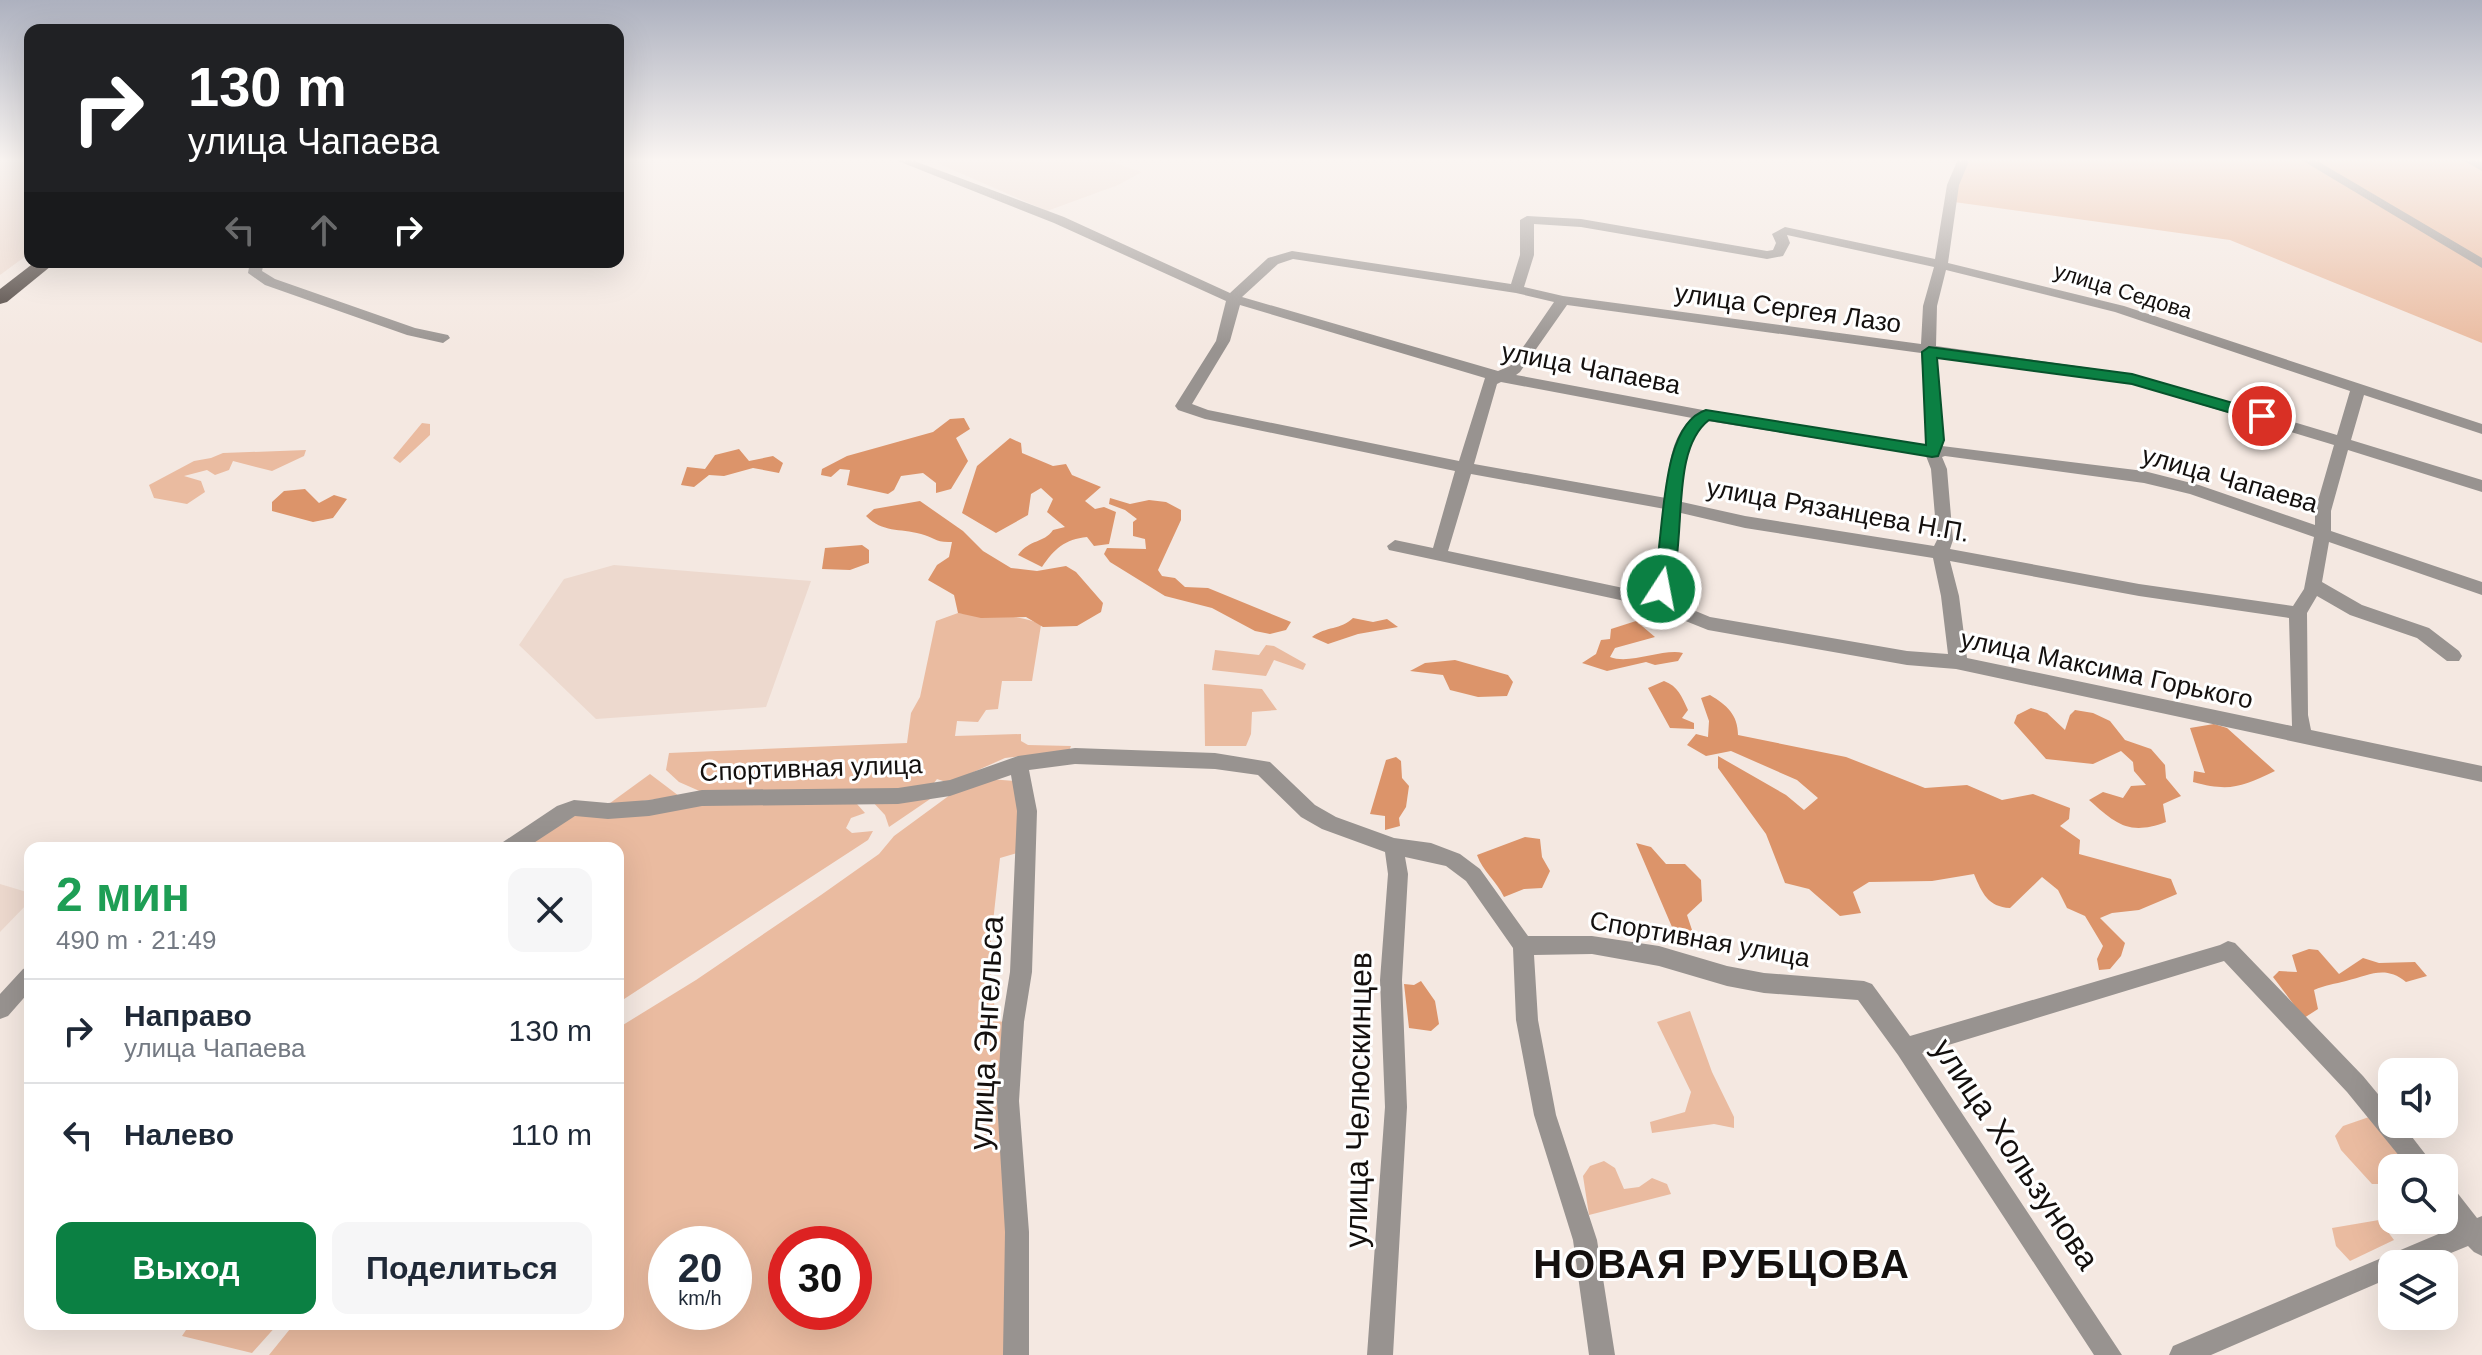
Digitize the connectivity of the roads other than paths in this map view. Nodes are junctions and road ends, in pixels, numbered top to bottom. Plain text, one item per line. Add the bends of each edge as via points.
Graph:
1 (1064, 222) edge
2 (1527, 222) edge
3 (1567, 222) edge
4 (1947, 222) edge
5 (2412, 222) edge
6 (2482, 264) edge
7 (1941, 266) junction
8 (39, 268) edge
9 (256, 268) edge
10 (1516, 289) junction
11 (0, 298) edge
12 (1233, 298) junction
13 (1563, 300) junction
14 (443, 338) dead end
15 (1929, 352) junction
16 (1501, 376) junction
17 (2358, 388) junction
18 (1706, 415) junction
19 (2482, 429) edge
20 (2343, 441) junction
21 (1932, 452) junction
22 (1466, 467) junction
23 (2482, 486) edge
24 (1674, 508) junction
25 (2323, 531) junction
26 (1395, 546) dead end
27 (1940, 553) junction
28 (1439, 554) junction
29 (2313, 585) junction
30 (2482, 589) edge
31 (1651, 600) junction
32 (2298, 613) junction
33 (2453, 656) dead end
34 (1958, 660) junction
35 (2303, 734) junction
36 (1018, 764) junction
37 (2482, 774) edge
38 (519, 842) edge
39 (1394, 847) junction
40 (1523, 946) junction
41 (24, 983) edge
42 (1864, 991) joint
43 (0, 1009) edge
44 (1906, 1048) junction
45 (2412, 1154) edge
46 (2458, 1210) edge
47 (2478, 1234) edge
48 (2435, 1250) edge
49 (2378, 1272) edge
50 (1016, 1355) edge
51 (1380, 1355) edge
52 (1602, 1355) edge
53 (2109, 1355) edge
54 (2182, 1355) edge

1 - 12 street, улица Чапаева
2 - 10 street, улица Седова via 1530,243
3 - 7 street, улица Седова via 1767,255 1778,253 1783,243 1779,234 1785,231
4 - 7 street
5 - 6 street
7 - 15 street via 1930,311
7 - 17 street, улица Седова via 2119,309
8 - 11 highway
9 - 14 street via 255,273 270,282
10 - 12 street, улица Сергея Лазо via 1292,255 1273,261
10 - 13 street, улица Сергея Лазо
12 - 16 street, улица Чапаева
12 - 22 street, улица Рязанцева Н.П. via 1222,342 1183,406
13 - 15 street, улица Сергея Лазо
13 - 16 street via 1515,369
15 - 20 street, улица Сергея Лазо via 2132,379
15 - 21 street via 1936,440
16 - 18 street, улица Чапаева
16 - 22 street via 1490,381
17 - 19 street, улица Седова
17 - 20 street
18 - 21 street, улица Чапаева
18 - 24 street via 1683,443
20 - 23 street, улица Сергея Лазо
20 - 25 street via 2323,511
21 - 25 street, улица Чапаева via 2144,477
21 - 27 street via 1939,469 1945,540
22 - 24 street, улица Рязанцева Н.П.
22 - 28 street
24 - 27 street, улица Рязанцева Н.П.
24 - 31 street via 1666,572
25 - 29 street
25 - 30 street, улица Чапаева
26 - 28 street, улица Максима Горького
27 - 32 street, улица Рязанцева Н.П.
27 - 34 street
28 - 31 street, улица Максима Горького
29 - 32 street
29 - 33 street via 2356,610 2423,633
31 - 34 street, улица Максима Горького via 1708,623 1756,633 1934,662
32 - 35 street
34 - 35 street, улица Максима Горького via 2167,710
35 - 37 street, улица Максима Горького
36 - 38 street, Спортивная улица via 950,788 898,796 702,798 649,808 574,808
36 - 39 street, Спортивная улица via 1075,756 1257,766 1308,811
36 - 50 street, улица Энгельса via 1027,811 1021,972 1008,1101 1017,1232
39 - 40 street, Спортивная улица via 1431,852 1473,875
39 - 51 street, улица Челюскинцев via 1398,874 1391,980 1396,1107
40 - 42 street, Спортивная улица via 1592,945 1764,983
40 - 52 street via 1527,1020 1545,1115 1585,1240
41 - 43 street
42 - 44 street, улица Хользунова
44 - 45 street via 2222,952 2355,1084
44 - 53 street, улица Хользунова
46 - 47 street
47 - 48 street
49 - 54 street

